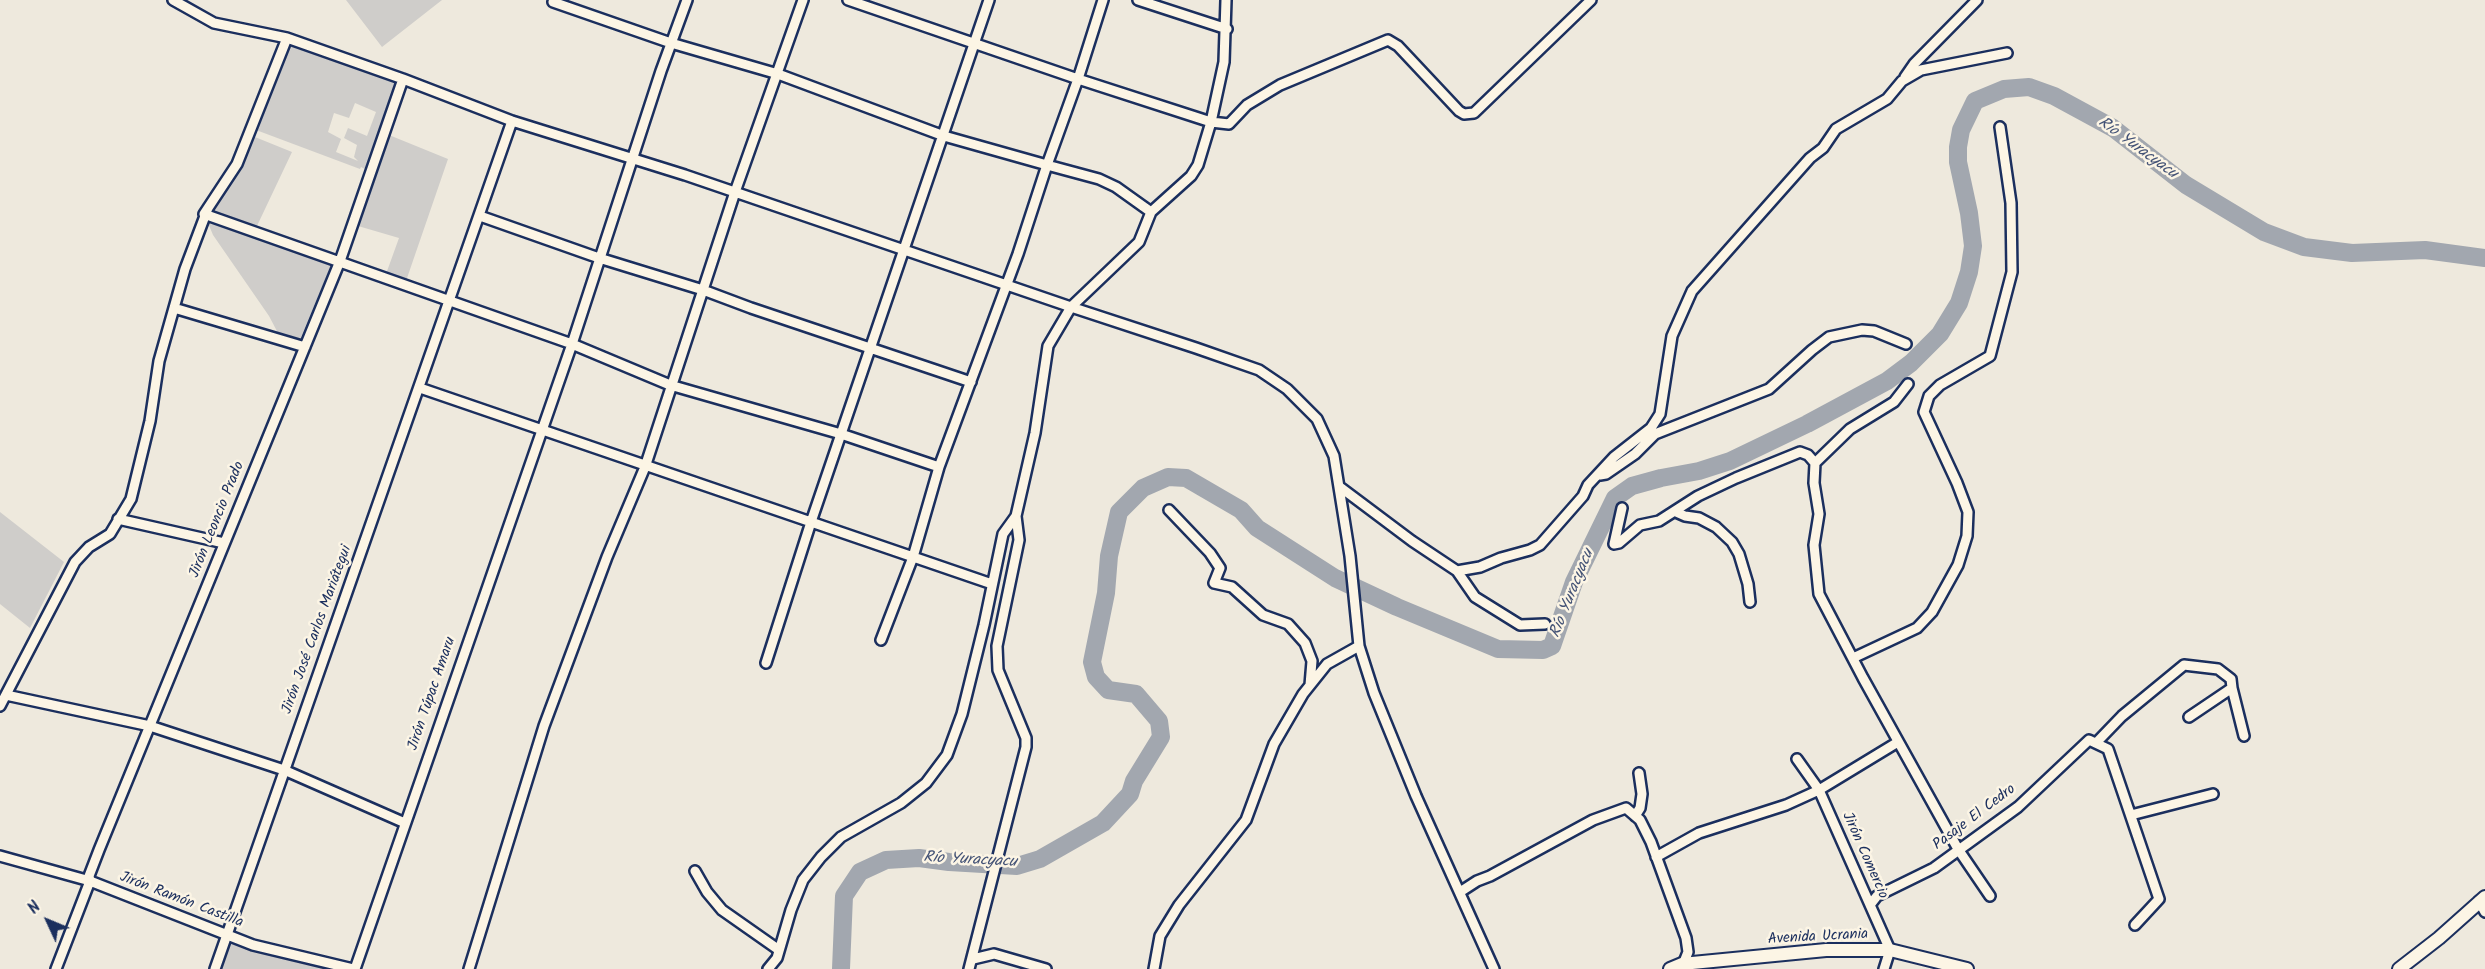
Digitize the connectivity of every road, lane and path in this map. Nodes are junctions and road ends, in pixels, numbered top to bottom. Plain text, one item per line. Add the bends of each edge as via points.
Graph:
1 (173, 0) edge
2 (687, 0) edge
3 (803, 0) edge
4 (848, 0) edge
5 (989, 0) edge
6 (1103, 0) edge
7 (1138, 0) edge
8 (1226, 0) edge
9 (1591, 0) edge
10 (1977, 0) edge
11 (553, 2) dead end
12 (1227, 29) junction
13 (287, 38) junction
14 (671, 43) junction
15 (974, 45) junction
16 (2007, 53) dead end
17 (778, 74) junction
18 (403, 79) junction
19 (1078, 79) junction
20 (1902, 81) junction
21 (512, 121) junction
22 (1211, 122) junction
23 (2000, 127) dead end
24 (944, 136) junction
25 (633, 159) junction
26 (1047, 165) junction
27 (735, 192) junction
28 (1151, 212) junction
29 (204, 214) junction
30 (480, 216) junction
31 (904, 251) junction
32 (599, 258) junction
33 (340, 261) junction
34 (1006, 285) junction
35 (703, 290) junction
36 (450, 301) junction
37 (1071, 307) junction
38 (174, 308) junction
39 (572, 344) junction
40 (1906, 344) dead end
41 (305, 347) junction
42 (871, 349) junction
43 (971, 382) junction
44 (1908, 384) dead end
45 (670, 385) junction
46 (420, 388) junction
47 (541, 428) junction
48 (841, 434) junction
49 (1815, 463) junction
50 (645, 467) junction
51 (939, 467) junction
52 (1597, 475) junction
53 (1340, 487) junction
54 (1622, 508) dead end
55 (1168, 510) dead end
56 (1676, 512) junction
57 (1016, 516) junction
58 (118, 519) junction
59 (811, 522) junction
60 (224, 543) junction
61 (913, 557) junction
62 (1457, 571) junction
63 (992, 584) junction
64 (1750, 602) dead end
65 (1545, 624) dead end
66 (881, 640) dead end
67 (1359, 646) junction
68 (1853, 658) junction
69 (766, 663) dead end
70 (1310, 686) junction
71 (2232, 688) junction
72 (6, 695) junction
73 (0, 706) edge
74 (2189, 717) dead end
75 (150, 726) junction
76 (2244, 736) dead end
77 (1898, 742) junction
78 (2092, 742) junction
79 (1797, 759) dead end
80 (284, 770) junction
81 (1639, 772) dead end
82 (1819, 790) junction
83 (2213, 794) dead end
84 (2131, 815) junction
85 (1635, 816) junction
86 (405, 823) junction
87 (1958, 849) junction
88 (0, 856) edge
89 (1656, 857) junction
90 (695, 871) dead end
91 (90, 882) junction
92 (1460, 892) junction
93 (1990, 896) dead end
94 (2483, 903) edge
95 (1870, 905) junction
96 (2136, 926) dead end
97 (226, 936) junction
98 (779, 950) junction
99 (1890, 950) junction
100 (973, 959) junction
101 (1156, 966) edge
102 (1682, 967) edge
103 (56, 969) edge
104 (215, 969) edge
105 (354, 969) edge
106 (469, 969) edge
107 (768, 969) edge
108 (969, 969) edge
109 (1046, 969) edge
110 (1167, 969) edge
111 (1494, 969) edge
112 (1670, 969) edge
113 (1884, 969) edge
114 (1967, 969) edge
115 (2399, 969) edge

1 - 13 street via 214,22
2 - 14 street, Jirón Túpac Amaru
3 - 17 street
4 - 15 street
5 - 15 street
6 - 19 street
7 - 12 street
8 - 12 street
9 - 22 street via 1474,114 1459,111 1388,40 1280,85 1247,105 1229,124
10 - 20 street
11 - 14 street
12 - 22 street
13 - 18 street
13 - 29 street via 237,164
14 - 17 street
14 - 25 street, Jirón Túpac Amaru
15 - 19 street
15 - 24 street
16 - 20 street via 1921,70
17 - 24 street
17 - 27 street
18 - 21 street
18 - 33 street, Jirón Leoncio Prado
19 - 22 street
19 - 26 street
20 - 52 street via 1887,99 1836,129 1692,291 1672,336 1660,414 1651,428
21 - 25 street
21 - 30 street, Jirón José Carlos Mariátegui
22 - 28 street via 1191,176
23 - 68 street via 2010,203 2012,272 1990,356 1940,385 1929,396 1924,412 1968,512 1967,536 1958,565 1932,612 1917,628
24 - 26 street
24 - 31 street
25 - 27 street
25 - 32 street, Jirón Túpac Amaru
26 - 28 street via 1099,179
26 - 34 street
27 - 31 street
27 - 35 street
28 - 37 street via 1139,242
29 - 33 street
29 - 38 street
30 - 32 street
30 - 36 street, Jirón José Carlos Mariátegui
31 - 34 street
31 - 42 street
32 - 35 street
32 - 39 street, Jirón Túpac Amaru
33 - 36 street
33 - 41 street, Jirón Leoncio Prado
34 - 37 street
34 - 43 street
35 - 42 street
35 - 45 street
36 - 39 street
36 - 46 street, Jirón José Carlos Mariátegui
37 - 53 street via 1259,370 1287,389 1317,419 1334,456
37 - 57 street via 1048,346 1035,433
38 - 41 street
38 - 58 street via 159,361 150,421 131,500
39 - 45 street
39 - 47 street, Jirón Túpac Amaru
40 - 52 street via 1862,330 1829,337 1769,389 1655,434 1635,454 1606,474
41 - 60 street, Jirón Leoncio Prado
42 - 43 street
42 - 48 street
43 - 51 street
44 - 49 street via 1894,402 1850,429
45 - 48 street
45 - 50 street
46 - 47 street
46 - 80 street, Jirón José Carlos Mariátegui
47 - 50 street
47 - 86 street, Jirón Túpac Amaru
48 - 51 street
48 - 59 street
49 - 56 street via 1800,452 1708,491
49 - 68 street via 1819,513 1814,545 1819,594
50 - 59 street
50 - 106 street via 565,666
51 - 61 street
52 - 62 street via 1540,545 1480,567
53 - 62 street
53 - 67 street
54 - 56 street via 1614,544 1640,525
55 - 70 street via 1220,568 1214,583 1232,587 1263,615 1288,624 1305,643 1312,661
56 - 64 street via 1716,527 1732,542 1749,584
57 - 63 street via 1003,534
57 - 100 street via 1019,540 997,646 998,670 1026,738 1026,747
58 - 60 street
58 - 72 street via 110,534 75,562
59 - 61 street
59 - 69 street
60 - 75 street, Jirón Leoncio Prado
61 - 63 street
61 - 66 street
62 - 65 street via 1474,597 1520,625
63 - 98 street via 962,714 947,755 926,783 901,803 841,837 821,857 803,880
67 - 70 street via 1327,664
67 - 92 street via 1416,796
68 - 77 street
70 - 101 street via 1274,744 1246,820 1179,905 1160,936
71 - 74 street
71 - 76 street
71 - 78 street, Pasaje El Cedro via 2230,679 2218,669 2184,665
72 - 73 street
72 - 75 street
72 - 75 street
75 - 80 street
75 - 91 street, Jirón Leoncio Prado via 92,868
77 - 82 street
77 - 87 street
78 - 84 street via 2108,749
78 - 87 street, Pasaje El Cedro via 2018,807
79 - 82 street, Jirón Comercio
80 - 86 street
80 - 97 street, Jirón José Carlos Mariátegui
81 - 85 street via 1642,794
82 - 89 street via 1699,833
82 - 95 street, Jirón Comercio
83 - 84 street
84 - 96 street via 2159,899
85 - 89 street
85 - 92 street via 1626,808 1593,820
86 - 105 street, Jirón Túpac Amaru
87 - 93 street
87 - 95 street, Pasaje El Cedro via 1934,868 1877,896
88 - 91 street, Jirón Ramón Castilla
89 - 102 street via 1686,938 1688,952
90 - 98 street via 722,910
91 - 97 street, Jirón Ramón Castilla
91 - 103 street, Jirón Leoncio Prado
92 - 111 street
94 - 115 main road
95 - 99 street, Jirón Comercio
97 - 104 street, Jirón José Carlos Mariátegui
97 - 105 street, Jirón Ramón Castilla
98 - 107 street
99 - 102 main road, Avenida Ucrania via 1826,950
99 - 113 street
99 - 114 main road, Avenida Ucrania
100 - 108 street
100 - 109 street via 994,954
101 - 110 street
102 - 112 main road, Avenida Ucrania

